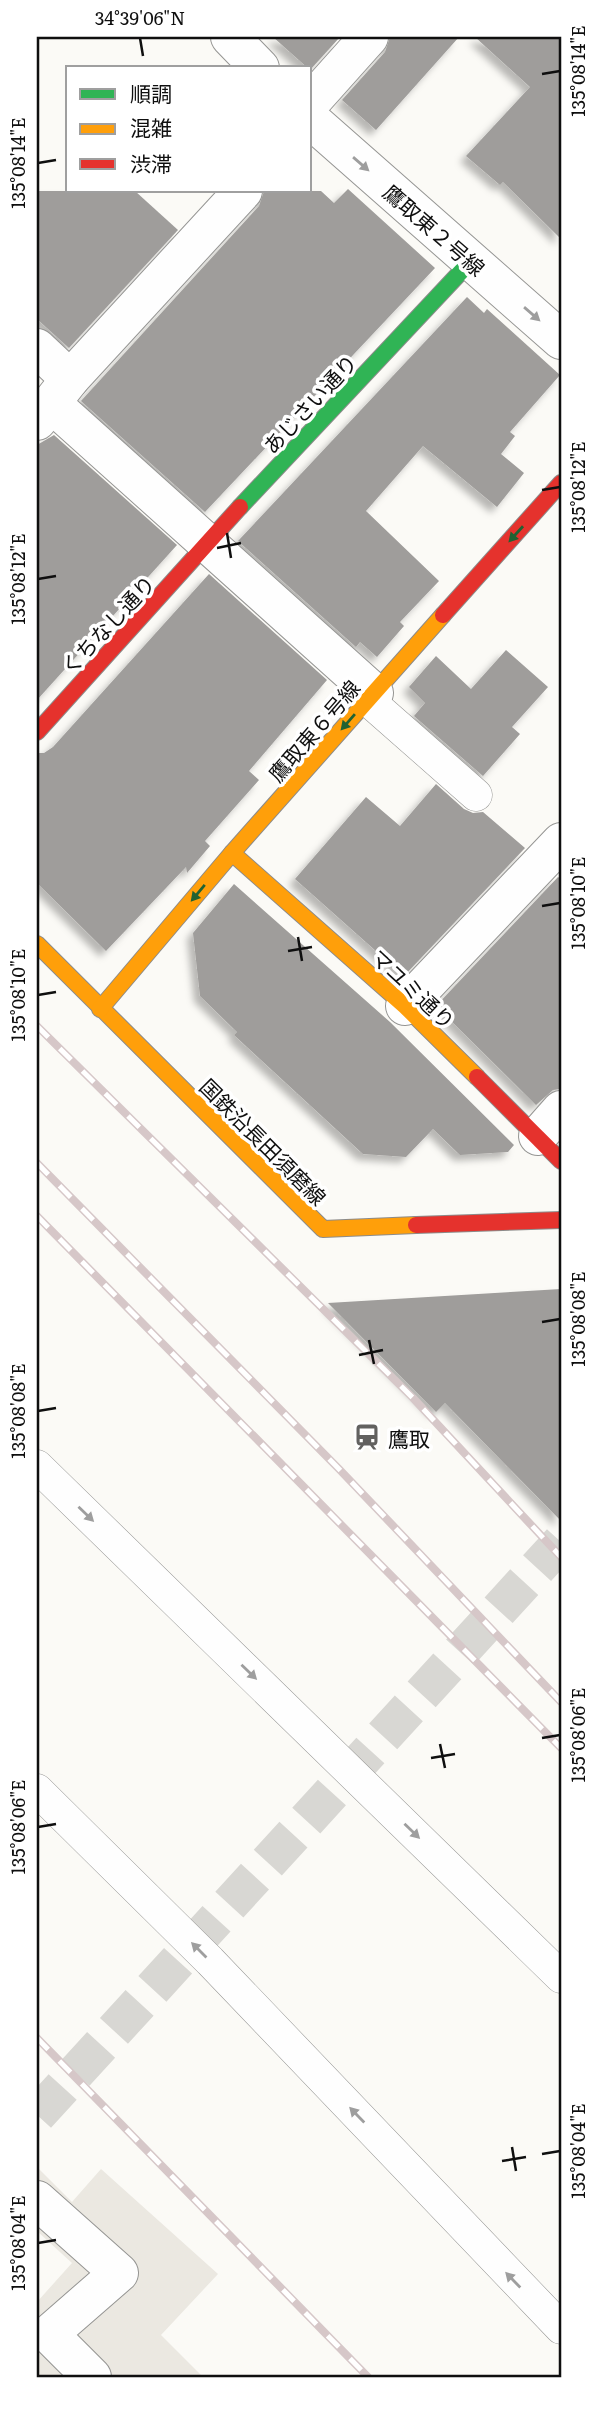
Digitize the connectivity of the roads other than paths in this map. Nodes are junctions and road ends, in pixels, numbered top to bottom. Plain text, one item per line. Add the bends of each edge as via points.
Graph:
1 (230, 37) edge
2 (369, 37) edge
3 (258, 66) edge
4 (312, 101) edge
5 (312, 120) edge
6 (242, 192) edge
7 (471, 261) junction
8 (561, 340) edge
9 (37, 348) edge
10 (53, 402) edge
11 (561, 483) edge
12 (207, 542) junction
13 (180, 576) joint
14 (370, 696) junction
15 (37, 732) edge
16 (476, 795) dead end
17 (561, 842) edge
18 (232, 853) junction
19 (37, 944) edge
20 (405, 1006) junction
21 (100, 1009) junction
22 (553, 1136) edge
23 (561, 1220) edge
24 (37, 1466) edge
25 (37, 1790) edge
26 (561, 1977) edge
27 (37, 2200) edge
28 (561, 2328) edge
29 (43, 2341) edge
30 (92, 2377) edge

1 - 3 street
2 - 4 street
5 -> 7 street, 鷹取東２号線
6 - 10 street
7 -> 8 street, 鷹取東２号線
7 - 12 street, あじさい通り
9 - 10 street
10 - 12 street
11 -> 14 street, 鷹取東６号線
12 - 13 street, あじさい通り
12 - 14 street
13 - 15 street, くちなし通り
14 - 16 lane
14 -> 18 street, 鷹取東６号線
17 - 20 street
18 - 20 street, マユミ通り
18 -> 21 street, 鷹取東６号線
19 - 21 street, 国鉄沿長田須磨線
20 - 22 street, マユミ通り
21 - 23 street, 国鉄沿長田須磨線 via 323,1229
24 -> 26 lane
28 -> 25 lane via 210,1961
27 - 29 street via 120,2273
29 - 30 street

